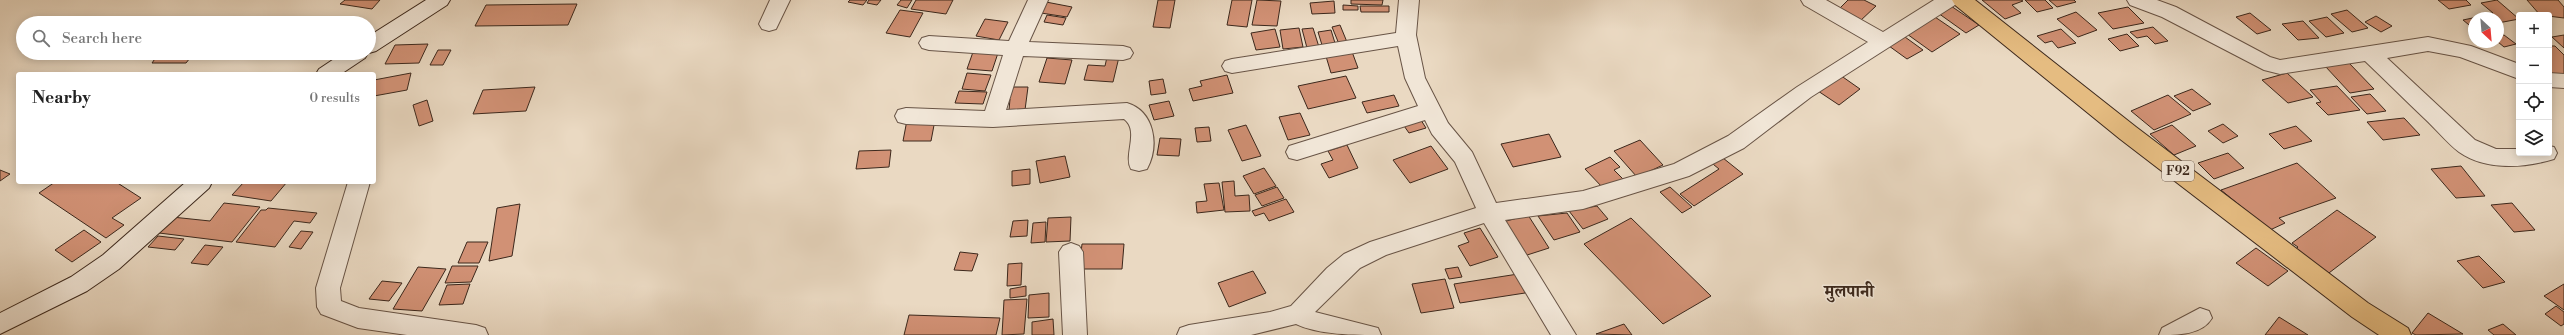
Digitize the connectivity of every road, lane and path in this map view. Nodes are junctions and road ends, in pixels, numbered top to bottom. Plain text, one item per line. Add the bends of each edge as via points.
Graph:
1 (440, 0) edge
2 (780, 0) edge
3 (1038, 0) edge
4 (1409, 0) edge
5 (1810, 0) edge
6 (1948, 0) edge
7 (1962, 0) edge
8 (2136, 0) edge
9 (769, 24) dead end
10 (1407, 38) junction
11 (376, 41) edge
12 (1884, 42) junction
13 (929, 43) dead end
14 (1016, 49) junction
15 (1123, 53) dead end
16 (2369, 53) junction
17 (350, 60) edge
18 (1232, 66) dead end
19 (2516, 71) edge
20 (335, 72) edge
21 (2552, 80) edge
22 (2564, 80) edge
23 (1431, 110) junction
24 (906, 116) dead end
25 (993, 119) junction
26 (2564, 151) edge
27 (1297, 152) dead end
28 (2552, 153) edge
29 (2522, 156) edge
30 (1139, 163) dead end
31 (199, 184) edge
32 (358, 184) edge
33 (1489, 213) junction
34 (1071, 252) dead end
35 (1299, 313) junction
36 (2200, 318) dead end
37 (0, 324) edge
38 (1269, 328) edge
39 (476, 335) edge
40 (1075, 335) edge
41 (1189, 335) edge
42 (1369, 335) edge
43 (1564, 335) edge
44 (2171, 335) edge
45 (2399, 335) edge

1 - 11 street
2 - 9 street
3 - 14 street
4 - 10 street
5 - 12 street
6 - 12 street
7 - 45 main road, F92 via 2128,132 2360,310
8 - 16 street via 2169,12 2264,64 2280,67
10 - 18 street
10 - 23 street via 1415,78
12 - 33 street via 1804,92 1736,142 1680,170 1583,200
13 - 14 street
14 - 15 street
14 - 25 street
16 - 19 street via 2428,44 2444,45
16 - 29 street via 2467,146 2484,156 2497,159
17 - 20 street
21 - 22 street
23 - 27 street
23 - 33 street via 1440,128 1464,158
24 - 25 street
25 - 30 street via 1127,111 1134,113 1138,118 1142,143
26 - 28 street
31 - 37 street via 111,262 79,284
32 - 39 street via 328,288 329,307 358,318
33 - 35 street via 1378,248 1352,261
33 - 43 street
34 - 40 street
35 - 38 street
35 - 42 street via 1310,321
36 - 44 street
38 - 41 street

